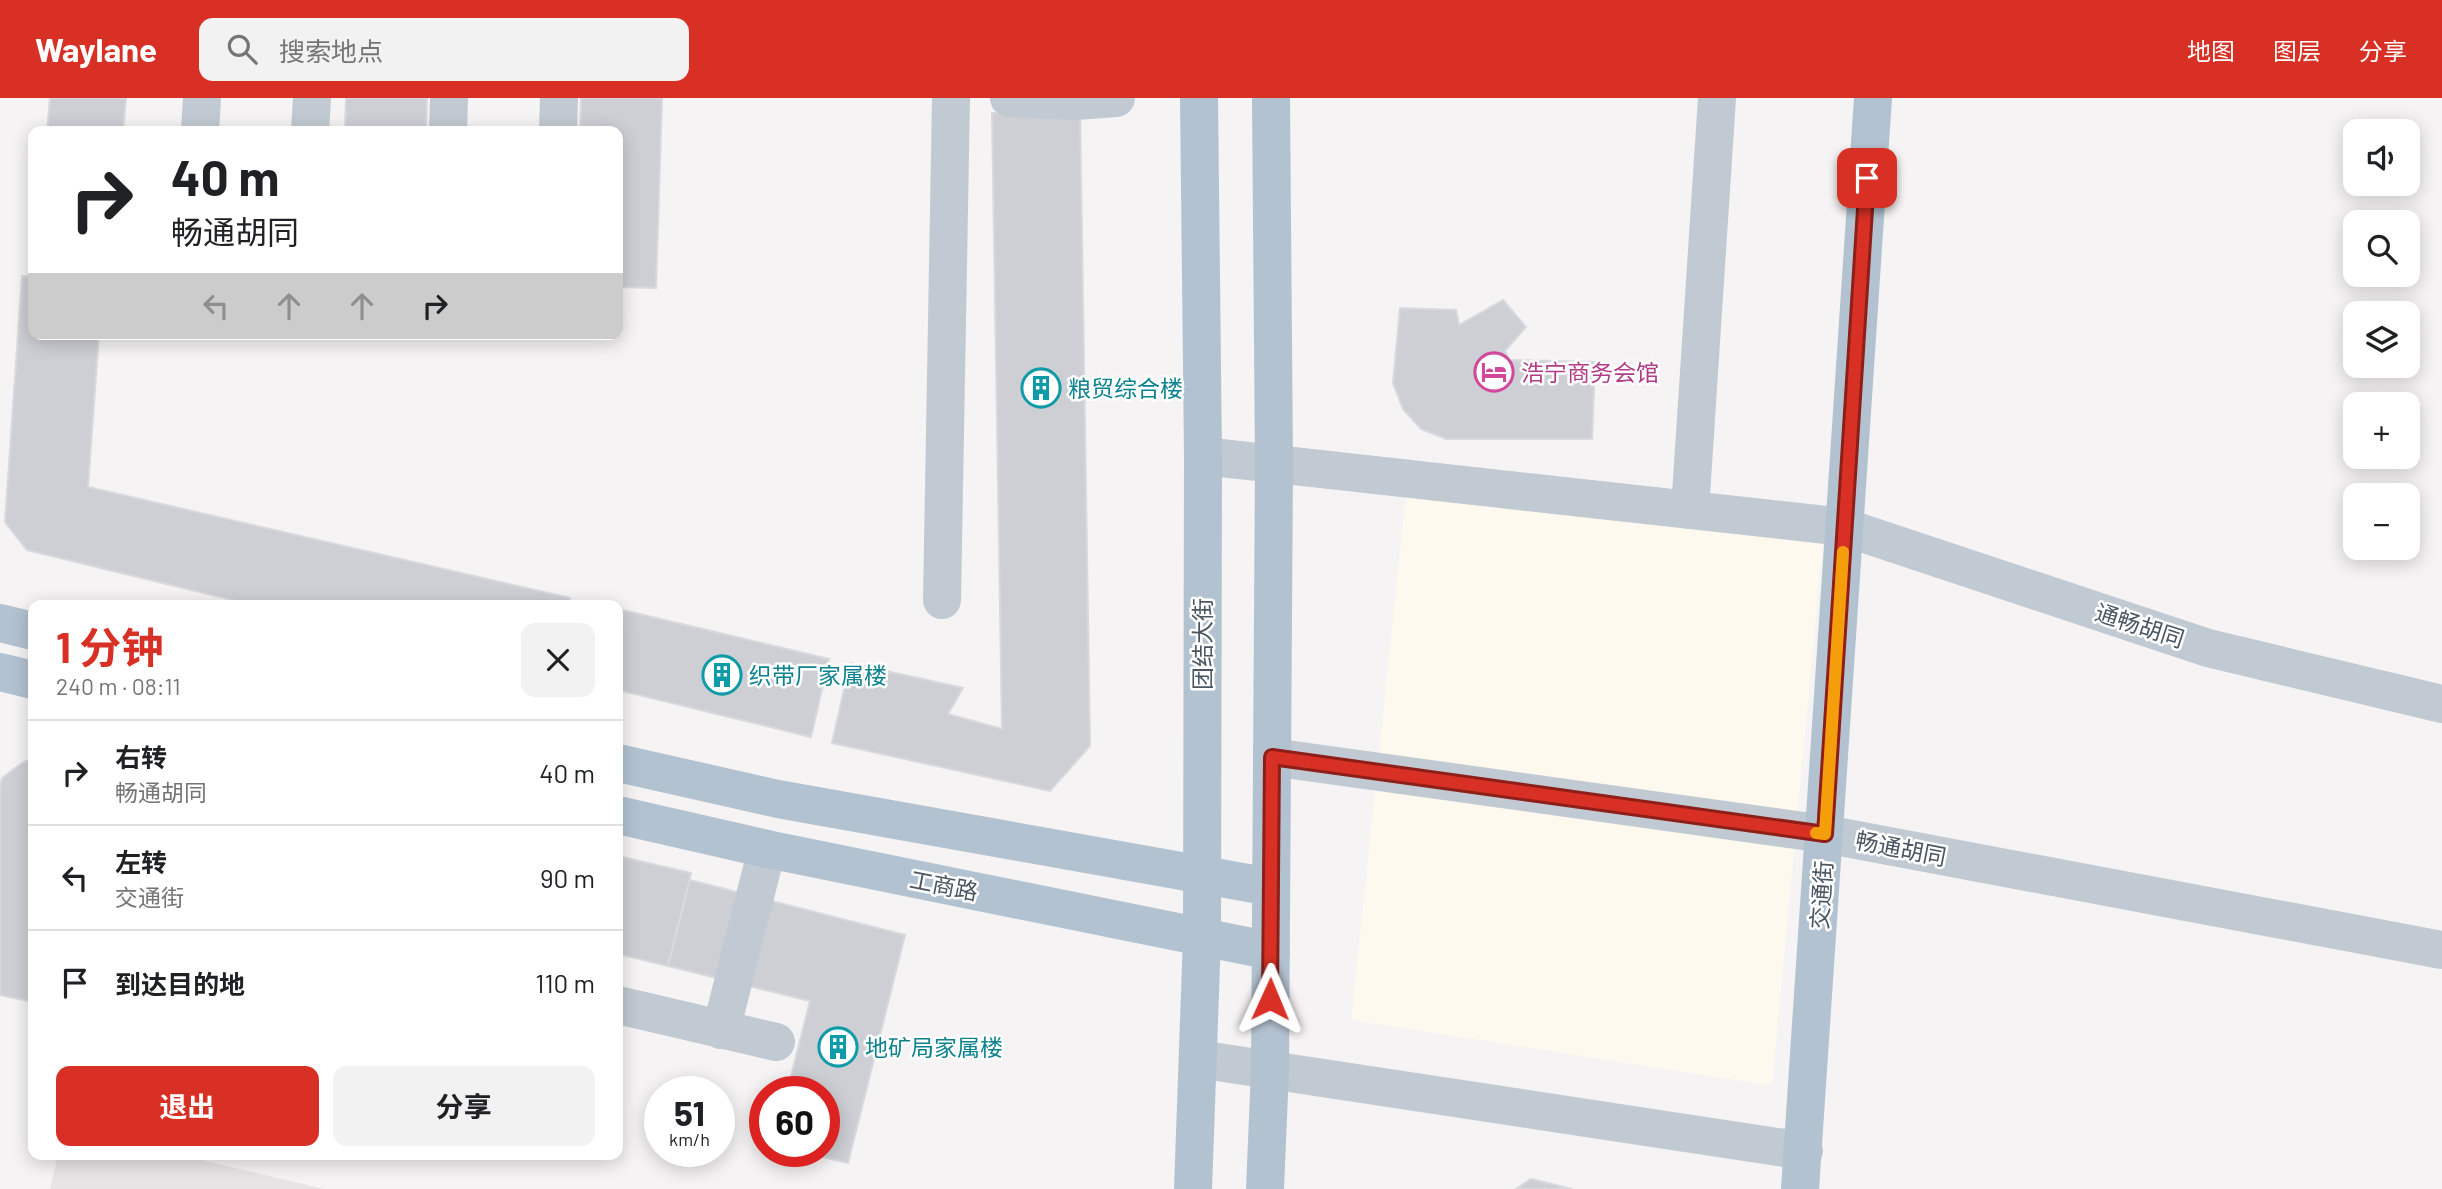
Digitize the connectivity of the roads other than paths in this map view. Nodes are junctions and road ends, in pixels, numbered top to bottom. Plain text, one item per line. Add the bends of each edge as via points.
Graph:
1 (202, 98) edge
2 (312, 98) edge
3 (449, 98) edge
4 (559, 98) edge
5 (951, 98) edge
6 (1009, 98) edge
7 (1116, 98) edge
8 (1199, 98) edge
9 (1271, 98) edge
10 (1717, 98) edge
11 (1872, 98) edge
12 (200, 126) edge
13 (310, 126) edge
14 (448, 126) edge
15 (558, 126) edge
16 (1203, 456) junction
17 (1274, 464) junction
18 (1690, 510) junction
19 (1844, 527) junction
20 (942, 600) dead end
21 (0, 623) edge
22 (28, 630) edge
23 (0, 672) edge
24 (28, 679) edge
25 (2442, 704) edge
26 (1272, 757) junction
27 (623, 764) edge
28 (623, 816) edge
29 (1825, 834) junction
30 (767, 849) junction
31 (1202, 876) junction
32 (1271, 887) junction
33 (1202, 937) junction
34 (2442, 950) edge
35 (1271, 951) junction
36 (623, 1006) edge
37 (721, 1030) junction
38 (776, 1042) dead end
39 (1198, 1059) junction
40 (1270, 1070) junction
41 (1804, 1151) junction
42 (1193, 1189) edge
43 (1265, 1189) edge
44 (1800, 1189) edge

1 - 12 street
2 - 13 street
3 - 14 street
4 - 15 street
5 - 20 street
6 - 7 street
8 - 16 main road, 团结大街
9 - 17 main road
10 - 18 street
11 - 19 main road, 交通街
16 - 17 street, 通畅胡同
16 - 31 main road, 团结大街
17 - 18 street, 通畅胡同
17 - 26 main road
18 - 19 street, 通畅胡同
19 - 25 street, 通畅胡同 via 2208,648
19 - 29 main road, 交通街
21 - 22 main road
23 - 24 main road
26 - 29 street, 畅通胡同
26 - 32 main road
27 - 31 main road via 778,799
28 - 30 main road, 工商路
29 - 34 street, 畅通胡同
29 - 41 main road, 交通街
30 - 33 main road, 工商路
30 - 37 street
31 - 32 main road
31 - 33 main road, 团结大街
32 - 35 main road
33 - 35 main road, 工商路
33 - 39 main road, 团结大街
35 - 40 main road
36 - 37 street
37 - 38 street
39 - 40 street
39 - 42 main road, 团结大街
40 - 41 street
40 - 43 main road
41 - 44 main road, 交通街

